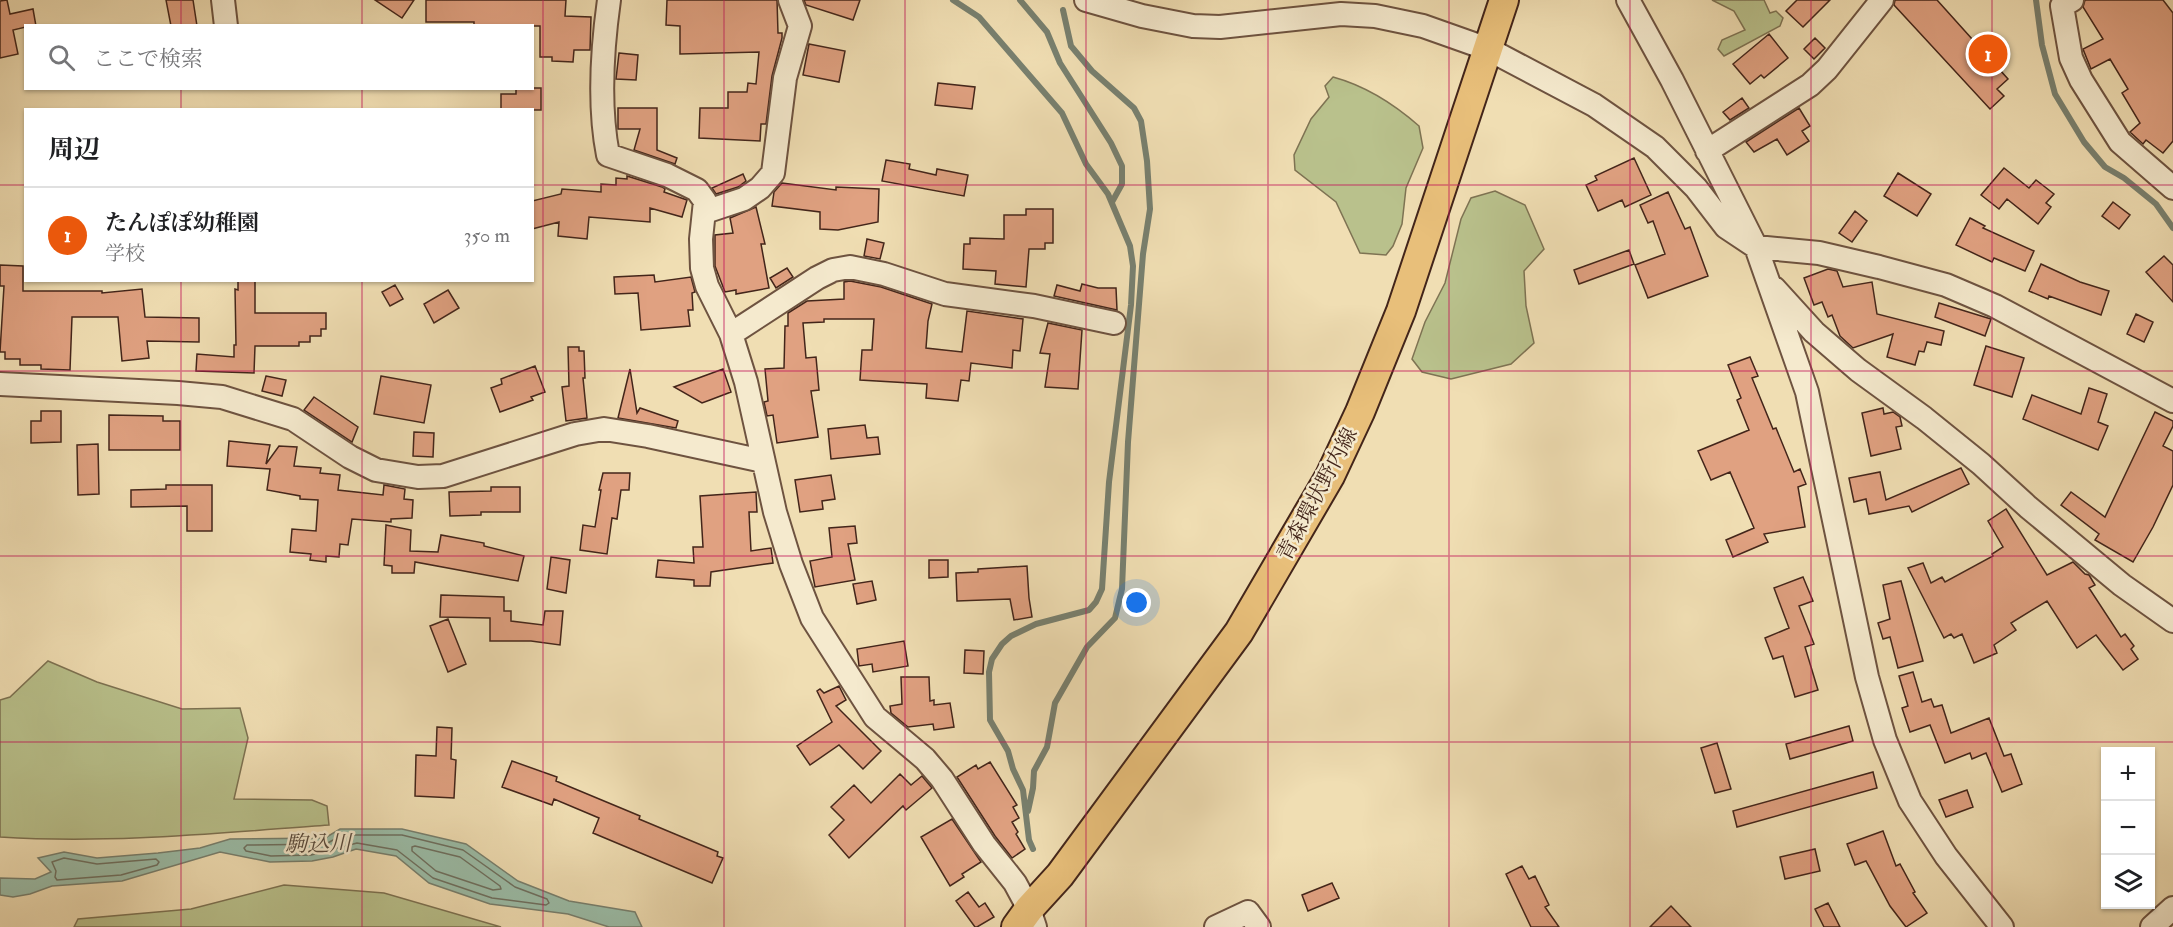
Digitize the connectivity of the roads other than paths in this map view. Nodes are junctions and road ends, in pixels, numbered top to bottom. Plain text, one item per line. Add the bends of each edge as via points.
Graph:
1 (223, 0) edge
2 (609, 0) edge
3 (790, 0) edge
4 (1086, 0) edge
5 (1504, 0) edge
6 (1628, 0) edge
7 (1882, 0) edge
8 (2072, 0) edge
9 (226, 24) edge
10 (1488, 49) junction
11 (1707, 151) junction
12 (2173, 188) edge
13 (705, 212) junction
14 (1756, 247) junction
15 (1767, 280) junction
16 (1114, 323) dead end
17 (731, 334) junction
18 (0, 384) edge
19 (2173, 401) edge
20 (763, 461) junction
21 (2173, 621) edge
22 (2173, 908) edge
23 (1027, 921) edge
24 (1216, 927) edge
25 (1259, 927) edge
26 (2002, 927) edge
27 (2152, 927) edge

1 - 9 street
2 - 13 street via 603,43 604,133 608,154 697,190 705,201
3 - 13 street via 800,26 784,78 773,173 744,199
4 - 10 street via 1193,26 1220,27 1341,14 1374,16 1423,26
5 - 10 main road, 青森環状野内線
6 - 11 street
7 - 11 street via 1810,85
8 - 12 street via 2062,6 2072,58 2081,80 2121,142
10 - 14 street via 1594,105 1655,147 1696,188 1726,227
10 - 23 main road, 青森環状野内線 via 1401,311 1330,476 1239,632
11 - 14 street
13 - 17 street via 702,268 706,286
14 - 15 street
14 - 19 street via 1819,253 1946,285 1995,306
15 - 21 street via 1814,332 1858,370 1981,464 2122,585
15 - 26 street via 1807,392 1867,677 1885,740 1910,801 1946,856
16 - 17 street via 1034,306 945,294 850,267 817,278
17 - 20 street
18 - 20 street via 222,397 293,419 376,470 418,477 443,476 575,434 604,429
20 - 23 street via 791,564 812,618 875,717 925,759 942,779 1015,883
22 - 27 street
24 - 25 street via 1248,912

